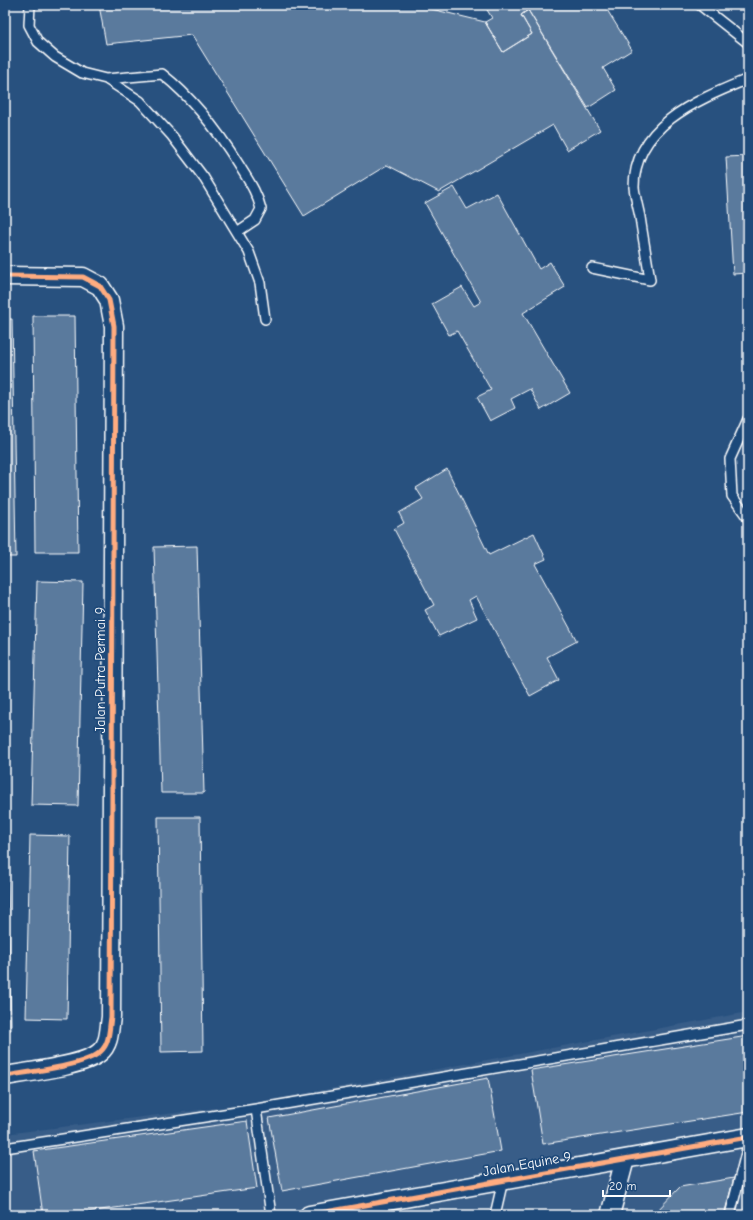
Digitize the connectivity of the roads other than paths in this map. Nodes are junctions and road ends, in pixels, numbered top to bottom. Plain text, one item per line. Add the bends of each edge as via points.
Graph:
1 (30, 5) edge
2 (700, 5) edge
3 (748, 43) edge
4 (106, 79) junction
5 (748, 79) edge
6 (237, 232) junction
7 (592, 268) dead end
8 (5, 276) edge
9 (265, 319) dead end
10 (748, 419) edge
11 (748, 518) edge
12 (748, 1025) edge
13 (5, 1076) edge
14 (256, 1109) junction
15 (748, 1137) edge
16 (748, 1145) edge
17 (5, 1148) edge
18 (625, 1159) junction
19 (503, 1180) junction
20 (387, 1208) edge
21 (271, 1215) edge
22 (309, 1215) edge
23 (495, 1215) edge
24 (610, 1215) edge
25 (730, 1215) edge

1 - 4 lane via 30,25 38,42 55,57 82,73
2 - 3 lane
4 - 6 lane via 140,100 172,136 204,178
4 - 6 lane via 162,74 180,88 219,134 258,195 261,209 255,220
5 - 7 lane via 705,97 676,113 653,136 637,161 634,187 650,280
6 - 9 lane via 249,252 260,283
8 - 13 street, Jalan Putra Permai 9 via 83,277 100,286 109,300 114,334 111,1017 108,1041 101,1052 87,1060
10 - 11 lane via 730,459 732,496
12 - 14 lane
14 - 17 lane
14 - 21 lane
15 - 18 street, Jalan Equine 9
16 - 25 lane
18 - 19 street, Jalan Equine 9
18 - 24 street
19 - 20 street, Jalan Equine 9
19 - 23 lane
20 - 22 street, Jalan Equine 9

